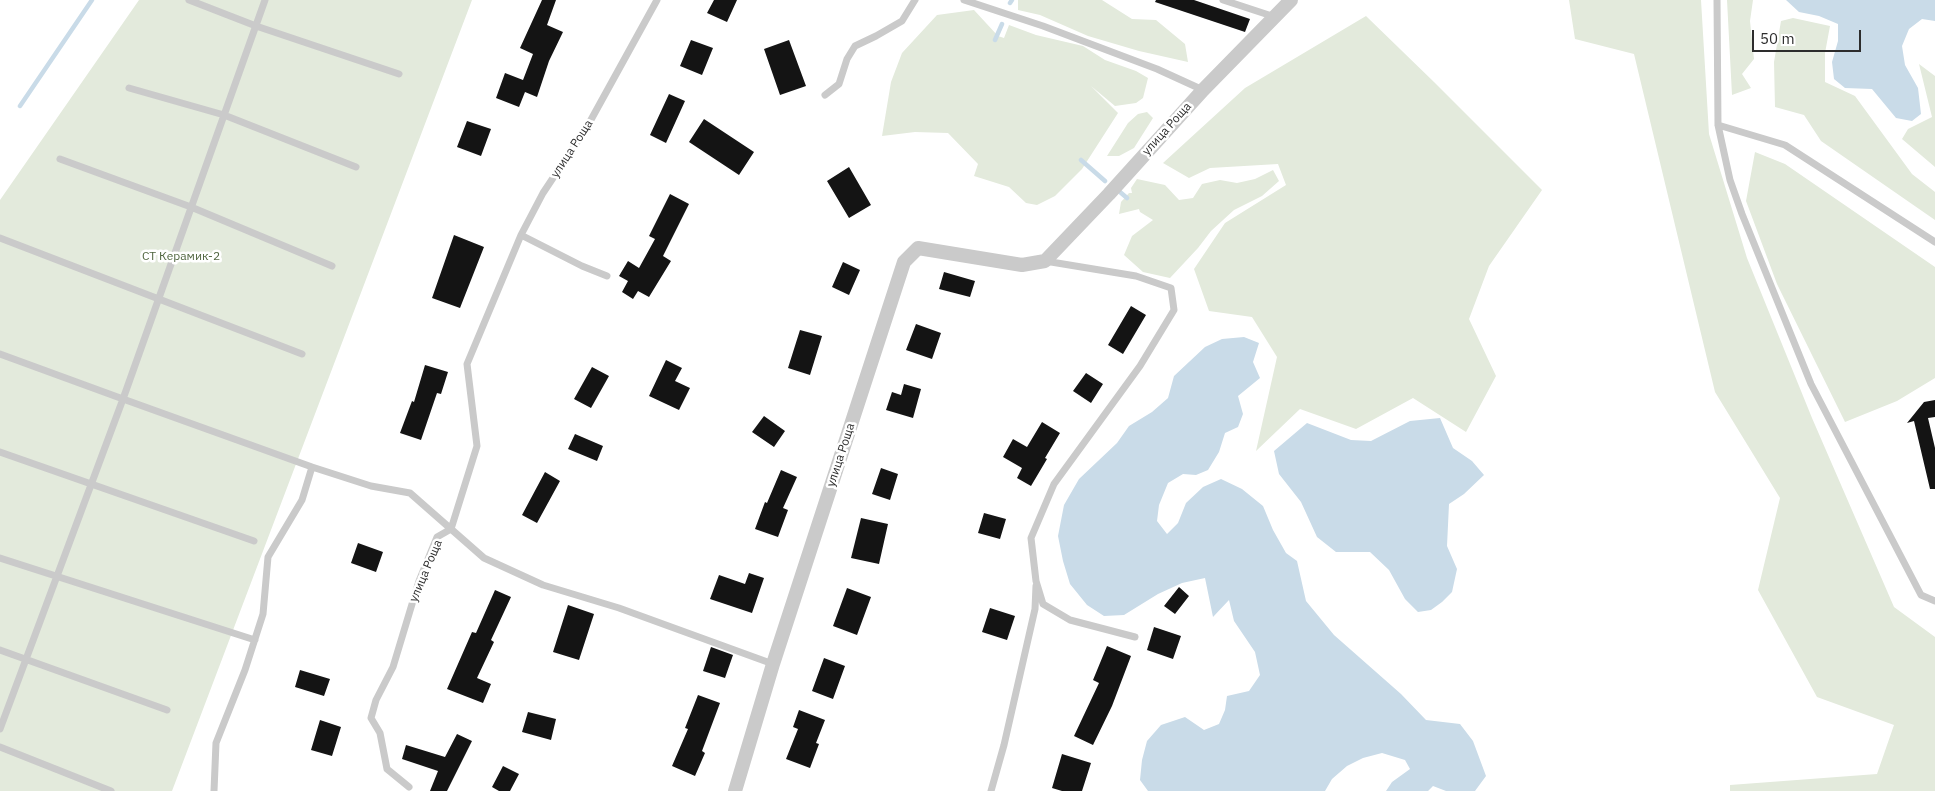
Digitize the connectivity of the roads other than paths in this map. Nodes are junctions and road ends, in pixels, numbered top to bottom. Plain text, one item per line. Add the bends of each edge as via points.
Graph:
1 (189, 0) edge
2 (265, 0) edge
3 (657, 0) edge
4 (914, 0) edge
5 (964, 0) edge
6 (1223, 0) edge
7 (1291, 0) edge
8 (1717, 0) edge
9 (1275, 17) junction
10 (256, 26) junction
11 (399, 74) dead end
12 (129, 88) dead end
13 (1203, 90) junction
14 (825, 95) dead end
15 (224, 115) junction
16 (1718, 125) junction
17 (60, 159) dead end
18 (356, 167) dead end
19 (191, 207) junction
20 (521, 235) junction
21 (0, 238) edge
22 (1935, 242) edge
23 (1045, 261) junction
24 (332, 266) dead end
25 (607, 276) dead end
26 (159, 299) junction
27 (0, 354) edge
28 (302, 354) dead end
29 (123, 399) junction
30 (0, 452) edge
31 (312, 467) junction
32 (91, 485) junction
33 (451, 529) junction
34 (254, 541) dead end
35 (0, 558) edge
36 (57, 577) junction
37 (1036, 581) junction
38 (1935, 601) edge
39 (1135, 637) dead end
40 (254, 640) junction
41 (0, 650) edge
42 (26, 659) junction
43 (774, 664) junction
44 (167, 710) dead end
45 (0, 729) edge
46 (0, 747) edge
47 (408, 787) dead end
48 (111, 791) edge
49 (214, 791) edge
50 (735, 791) edge
51 (991, 791) edge

1 - 10 lane
2 - 10 lane
3 - 20 lane, улица Роща via 587,127 543,193
4 - 14 lane via 902,21 855,46 839,84
5 - 13 lane via 1043,26
6 - 9 lane
7 - 9 street, улица Роща
8 - 16 lane
9 - 13 street, улица Роща
10 - 11 lane
10 - 15 lane
12 - 15 lane
13 - 23 street, улица Роща
15 - 18 lane
15 - 19 lane
16 - 22 lane via 1784,145
16 - 38 lane via 1730,180 1742,214 1811,384 1921,595
17 - 19 lane
19 - 24 lane
19 - 26 lane
20 - 25 lane
20 - 33 lane, улица Роща via 467,364 477,446
21 - 26 lane
23 - 37 lane, улица Роща via 1136,276 1170,288 1174,310 1140,366 1054,484 1031,538
23 - 43 street, улица Роща via 1022,265 918,248 904,262
26 - 28 lane
26 - 29 lane
27 - 29 lane
29 - 31 lane
29 - 32 lane
30 - 32 lane
31 - 33 lane via 371,486 410,493
31 - 40 lane via 302,500 268,557 263,614
32 - 34 lane
32 - 36 lane
33 - 43 lane via 484,558 543,585 619,608
33 - 47 lane, улица Роща via 437,537 419,581 393,667 376,700 371,718 380,733 387,769
35 - 36 lane
36 - 40 lane
36 - 42 lane
37 - 39 lane, улица Роща via 1044,604 1070,620
37 - 51 lane, улица Роща via 1035,609
40 - 49 lane via 216,743
41 - 42 lane
42 - 44 lane
42 - 45 lane
43 - 50 street, улица Роща
46 - 48 lane

